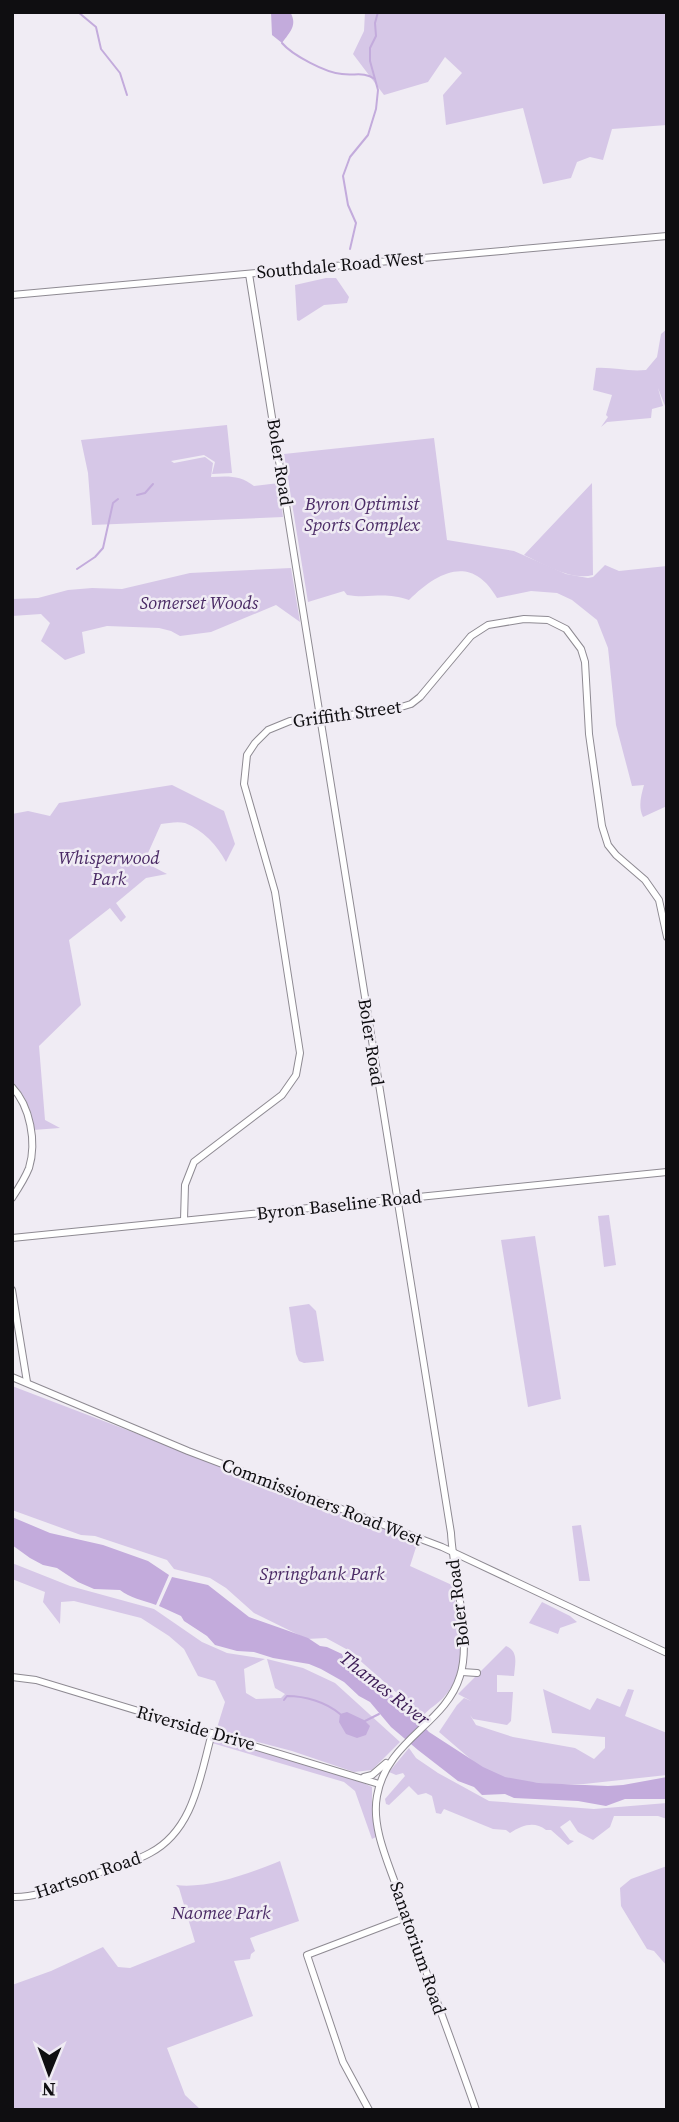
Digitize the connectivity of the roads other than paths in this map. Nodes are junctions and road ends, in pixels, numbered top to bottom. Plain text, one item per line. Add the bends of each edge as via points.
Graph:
1 (667, 236) edge
2 (249, 274) junction
3 (12, 295) edge
4 (320, 718) junction
5 (667, 937) edge
6 (12, 1087) edge
7 (667, 1172) edge
8 (12, 1198) edge
9 (396, 1199) junction
10 (184, 1220) junction
11 (12, 1238) edge
12 (12, 1290) edge
13 (12, 1377) edge
14 (27, 1382) junction
15 (452, 1552) junction
16 (667, 1653) edge
17 (462, 1672) junction
18 (477, 1673) dead end
19 (12, 1677) edge
20 (212, 1733) junction
21 (390, 1759) junction
22 (359, 1778) junction
23 (379, 1784) junction
24 (12, 1897) edge
25 (407, 1917) junction
26 (369, 2110) edge
27 (476, 2110) edge

1 - 2 main road, Southdale Road West
2 - 3 main road, Southdale Road West
2 - 4 main road, Boler Road
4 - 5 main road, Griffith Street via 411,704 471,636 488,625 537,619 558,624 575,637 586,662 589,734 608,845 659,900
4 - 9 main road, Boler Road
4 - 10 main road, Griffith Street via 290,721 268,730 247,755 244,772 275,892 300,1053 296,1075 282,1095 194,1162 186,1185
6 - 8 main road via 25,1108 32,1147 29,1168
7 - 9 main road, Byron Baseline Road
9 - 10 main road, Byron Baseline Road
9 - 15 main road, Boler Road
10 - 11 main road, Byron Baseline Road
12 - 14 main road
13 - 14 main road, Commissioners Road West
14 - 15 main road, Commissioners Road West via 195,1454
15 - 16 main road, Commissioners Road West
15 - 17 main road, Boler Road via 464,1644
17 - 18 main road
17 - 21 main road, Boler Road via 452,1693
19 - 20 main road, Riverside Drive via 36,1680
20 - 22 main road, Riverside Drive
20 - 24 main road, Hartson Road via 185,1819 162,1846 33,1896
21 - 22 main road via 372,1775
21 - 23 main road, Boler Road
22 - 23 main road, Riverside Drive
23 - 25 main road, Sanatorium Road via 377,1824
25 - 26 main road via 307,1955 343,2062
25 - 27 main road, Sanatorium Road

